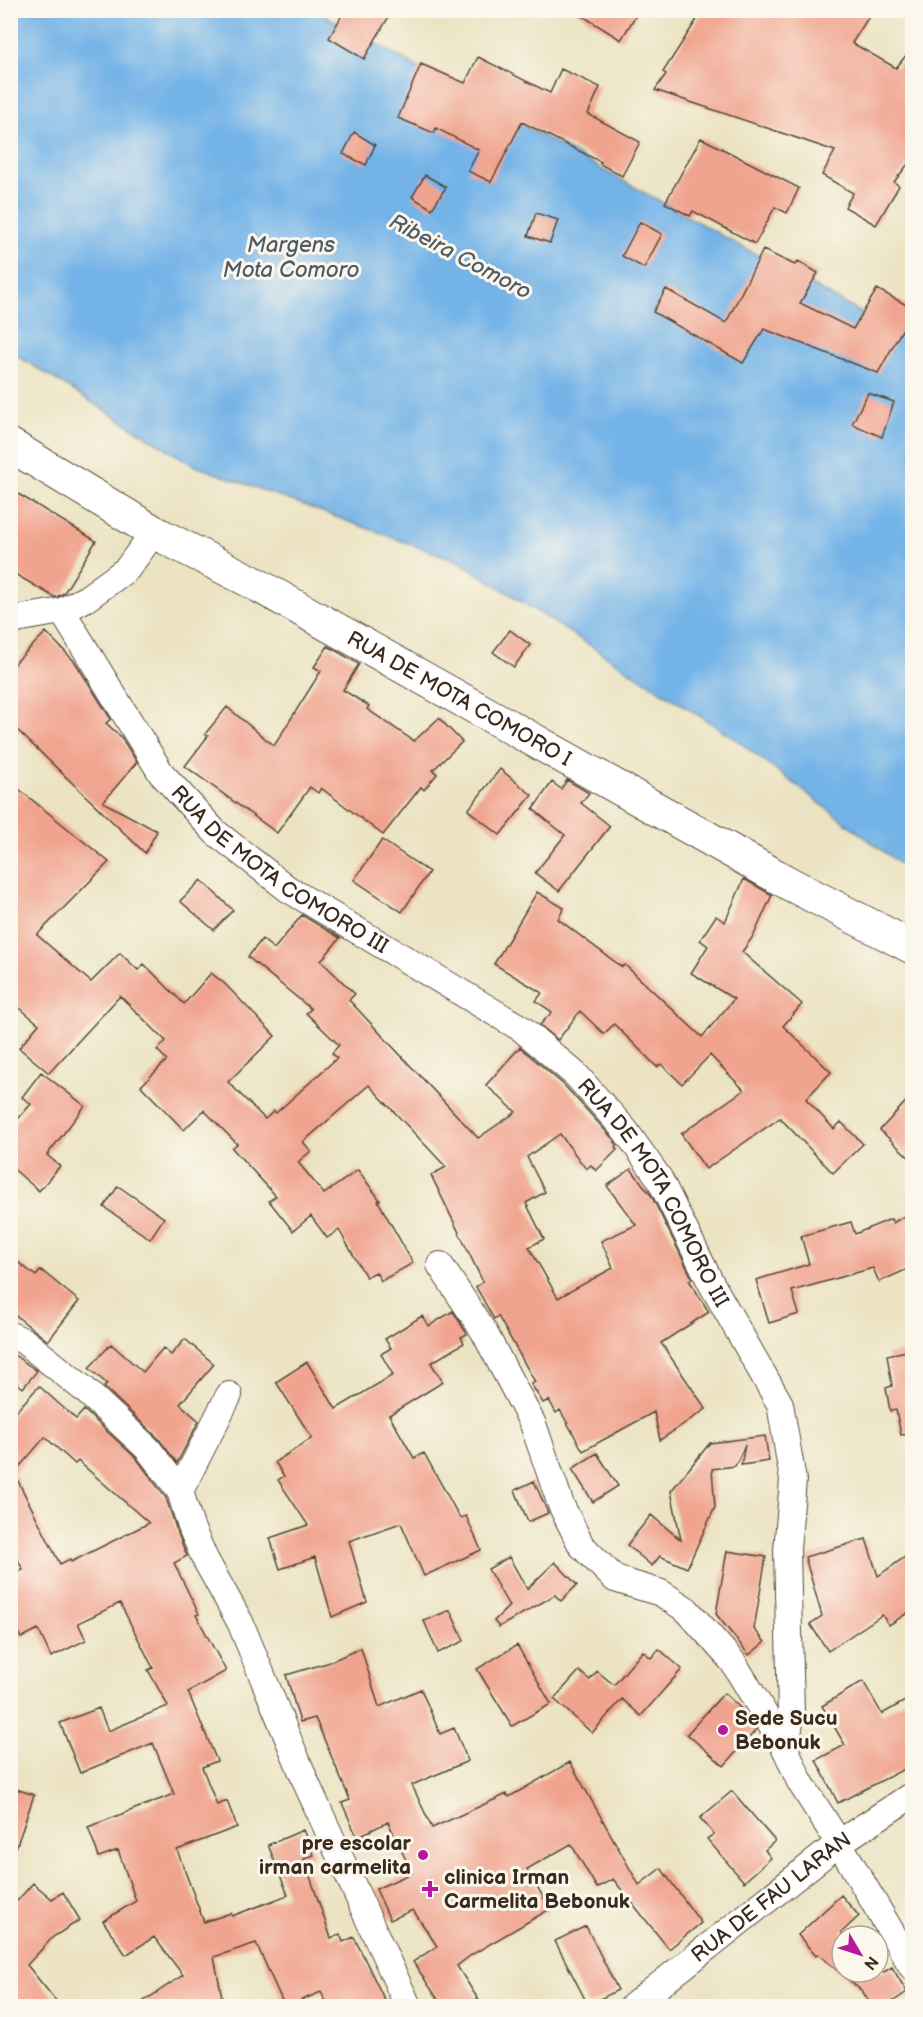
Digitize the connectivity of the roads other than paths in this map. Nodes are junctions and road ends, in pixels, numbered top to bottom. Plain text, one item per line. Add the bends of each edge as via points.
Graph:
1 (10, 445) edge
2 (154, 532) junction
3 (62, 611) junction
4 (10, 623) edge
5 (912, 947) edge
6 (440, 1265) dead end
7 (10, 1335) edge
8 (229, 1395) dead end
9 (180, 1491) junction
10 (786, 1750) junction
11 (912, 1795) edge
12 (839, 1843) junction
13 (912, 1967) edge
14 (408, 2007) edge
15 (633, 2007) edge

1 - 2 street, RUA DE MOTA COMORO I
2 - 3 street via 127,569
2 - 5 street, RUA DE MOTA COMORO I via 262,588 790,884
3 - 4 street
3 - 10 street, RUA DE MOTA COMORO III via 161,773 215,832 288,890 522,1029 576,1075 625,1130 659,1178 711,1283 780,1404 793,1480 787,1550 791,1714
6 - 10 street via 483,1330 533,1424 561,1505 581,1545 615,1579 661,1593 687,1610 733,1662
7 - 9 street via 24,1341 85,1390 148,1449
8 - 9 street
9 - 14 street via 205,1559 240,1622 308,1786
10 - 12 street via 800,1782
11 - 12 street, RUA DE FAU LARAN
12 - 13 street
12 - 15 street, RUA DE FAU LARAN

